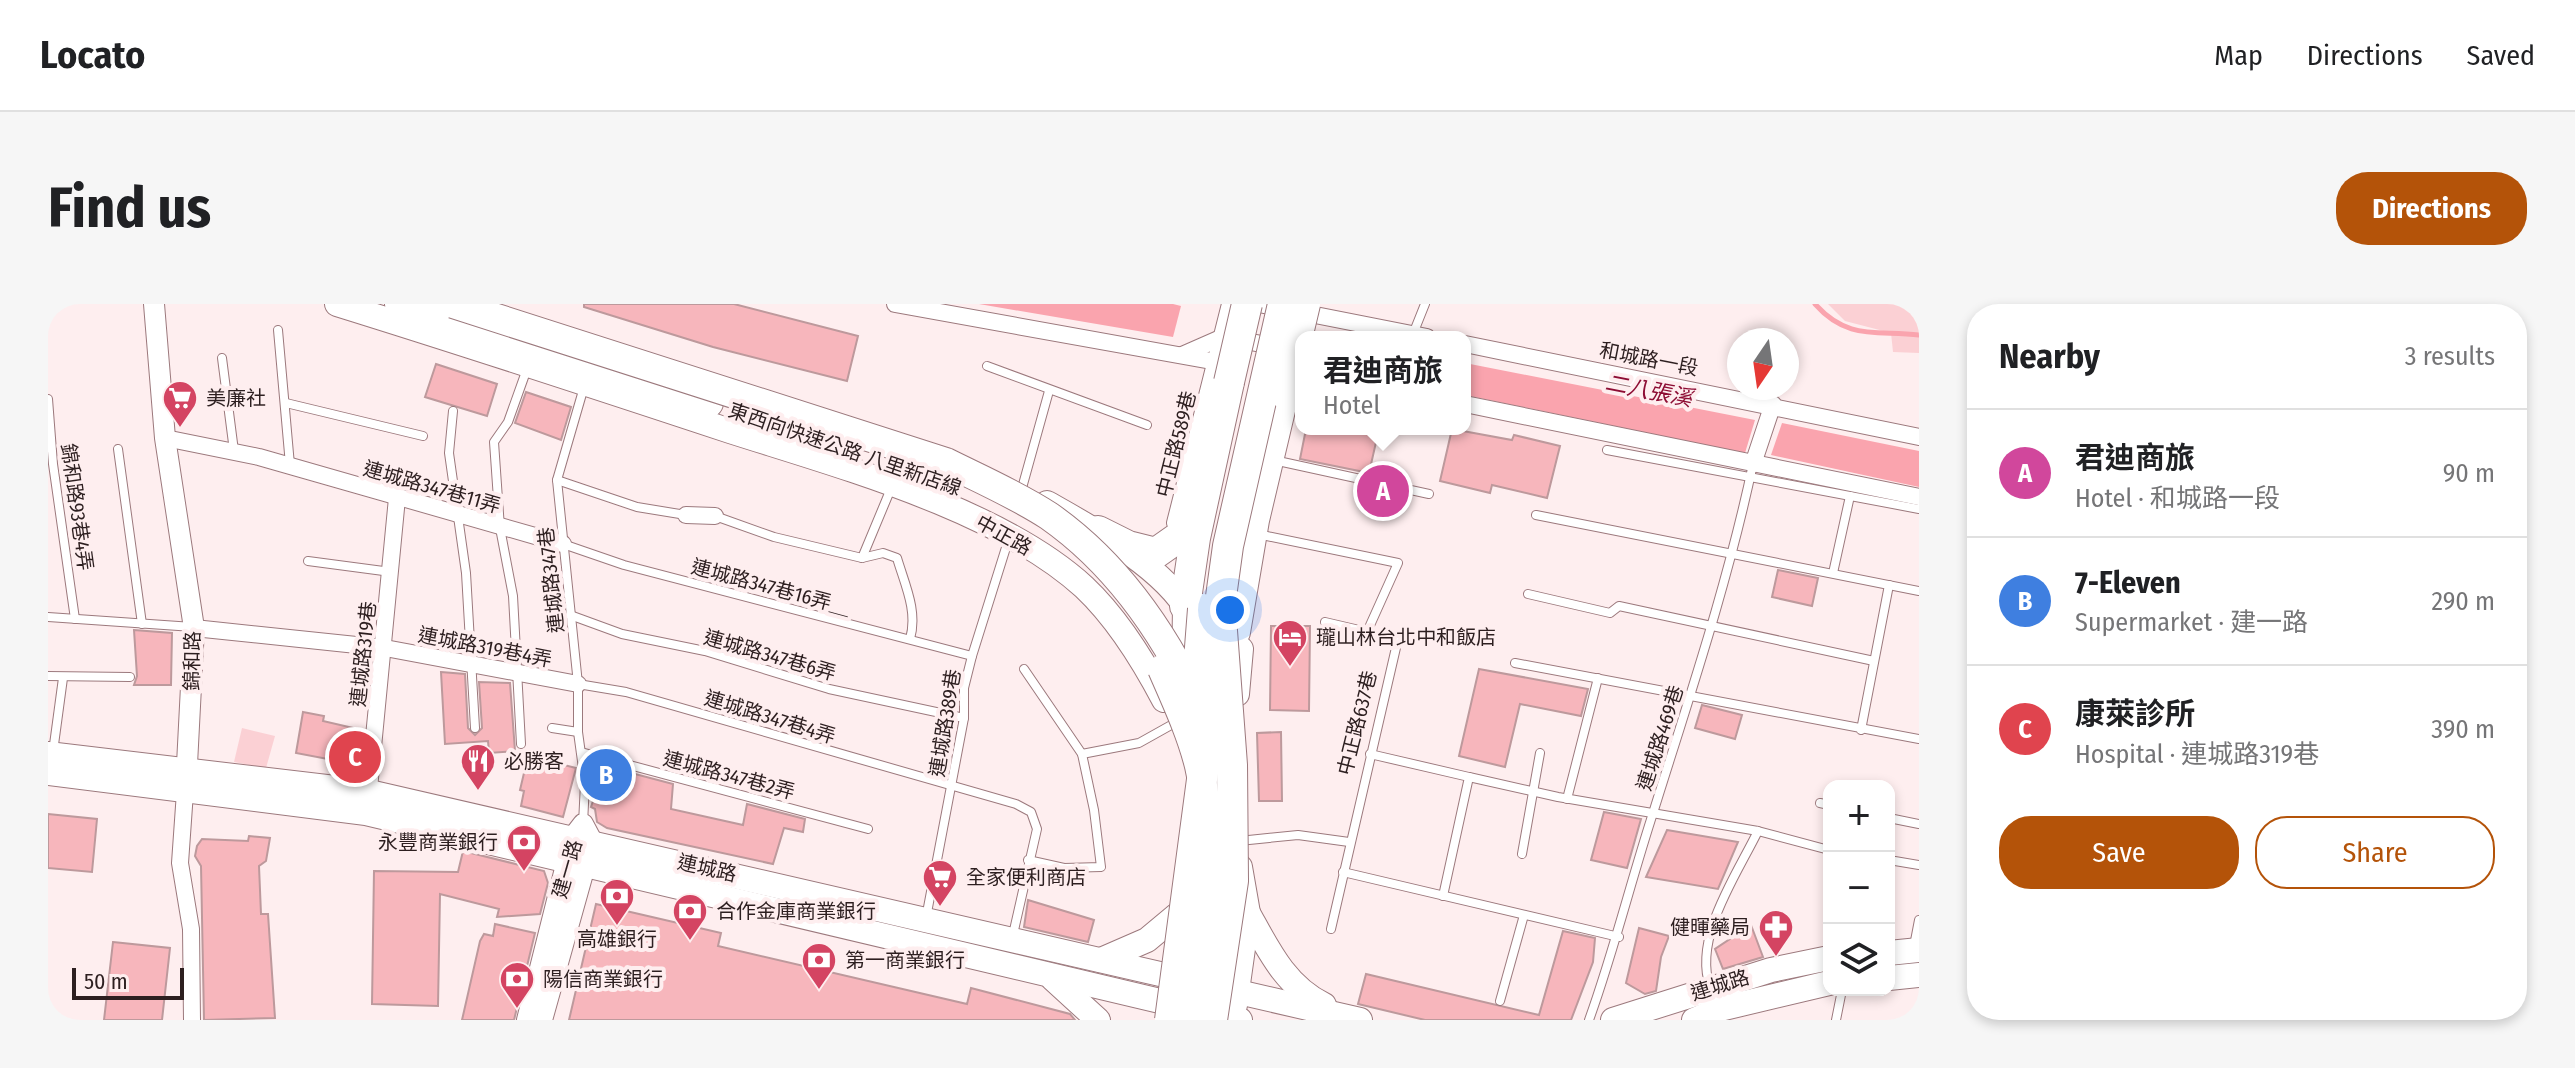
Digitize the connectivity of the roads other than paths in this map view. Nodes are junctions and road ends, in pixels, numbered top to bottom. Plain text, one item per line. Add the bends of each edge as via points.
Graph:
1 (154, 304) edge
2 (337, 304) edge
3 (399, 304) edge
4 (418, 304) edge
5 (453, 304) edge
6 (471, 304) edge
7 (482, 304) edge
8 (895, 304) edge
9 (1230, 304) edge
10 (1247, 304) edge
11 (1259, 304) edge
12 (1267, 304) edge
13 (1283, 304) edge
14 (1425, 304) edge
15 (1310, 307) edge
16 (278, 330) dead end
17 (1304, 331) edge
18 (1307, 331) edge
19 (1401, 331) edge
20 (1421, 331) edge
21 (1223, 337) junction
22 (579, 340) junction
23 (1471, 345) edge
24 (1295, 350) edge
25 (531, 352) junction
26 (1180, 356) junction
27 (222, 358) dead end
28 (1217, 362) junction
29 (1295, 364) edge
30 (987, 366) dead end
31 (585, 383) junction
32 (1295, 386) edge
33 (1049, 391) junction
34 (48, 399) edge
35 (286, 403) junction
36 (1773, 404) junction
37 (1471, 405) edge
38 (453, 411) dead end
39 (1147, 425) dead end
40 (423, 436) dead end
41 (1919, 437) edge
42 (165, 438) junction
43 (118, 449) dead end
44 (1607, 450) dead end
45 (234, 452) junction
46 (1278, 461) junction
47 (290, 465) junction
48 (1751, 471) junction
49 (557, 480) junction
50 (892, 486) junction
51 (1022, 488) junction
52 (1204, 494) junction
53 (1429, 494) dead end
54 (1850, 496) junction
55 (1919, 497) edge
56 (397, 498) junction
57 (1919, 509) edge
58 (686, 515) joint
59 (1536, 515) dead end
60 (459, 516) junction
61 (715, 516) joint
62 (500, 528) junction
63 (1052, 532) junction
64 (1262, 535) junction
65 (1010, 536) junction
66 (1106, 538) junction
67 (563, 544) junction
68 (1733, 553) junction
69 (862, 558) junction
70 (308, 561) dead end
71 (391, 572) junction
72 (1833, 573) junction
73 (1889, 585) junction
74 (1084, 588) junction
75 (1919, 591) edge
76 (1528, 594) dead end
77 (1185, 606) junction
78 (570, 615) junction
79 (48, 617) edge
80 (75, 619) junction
81 (1325, 622) dead end
82 (142, 624) junction
83 (1712, 625) junction
84 (1142, 626) junction
85 (194, 628) junction
86 (1367, 632) junction
87 (910, 639) junction
88 (385, 648) junction
89 (1221, 648) junction
90 (972, 656) junction
91 (1874, 661) junction
92 (1515, 663) dead end
93 (471, 665) junction
94 (1024, 669) dead end
95 (516, 675) junction
96 (48, 676) edge
97 (130, 677) dead end
98 (63, 678) junction
99 (1598, 678) junction
100 (578, 684) junction
101 (1692, 695) junction
102 (964, 718) junction
103 (475, 728) dead end
104 (552, 728) dead end
105 (1861, 730) junction
106 (578, 732) junction
107 (1919, 739) edge
108 (521, 744) dead end
109 (1198, 748) junction
110 (581, 752) junction
111 (1540, 753) dead end
112 (1082, 754) junction
113 (1370, 754) junction
114 (50, 760) edge
115 (1469, 777) junction
116 (187, 780) junction
117 (952, 786) junction
118 (1534, 792) junction
119 (1567, 799) junction
120 (367, 802) junction
121 (1653, 814) junction
122 (1895, 819) edge
123 (1919, 824) edge
124 (868, 829) dead end
125 (1758, 831) junction
126 (1238, 841) junction
127 (1349, 842) junction
128 (581, 845) junction
129 (1823, 848) edge
130 (1192, 851) junction
131 (1522, 854) dead end
132 (1028, 860) junction
133 (1895, 861) edge
134 (1919, 865) edge
135 (1343, 872) junction
136 (1443, 896) junction
137 (1248, 913) junction
138 (1177, 915) junction
139 (1524, 915) junction
140 (925, 919) junction
141 (1919, 920) edge
142 (1331, 929) dead end
143 (1619, 937) junction
144 (1012, 940) junction
145 (1907, 951) edge
146 (1101, 960) junction
147 (1823, 960) edge
148 (1048, 975) junction
149 (1919, 975) edge
150 (1177, 976) junction
151 (1895, 977) edge
152 (1823, 984) edge
153 (1227, 988) junction
154 (1841, 996) edge
155 (1715, 999) junction
156 (1500, 1001) dead end
157 (1744, 1016) dead end
158 (1201, 1017) edge
159 (1354, 1018) edge
160 (192, 1020) edge
161 (527, 1020) edge
162 (542, 1020) edge
163 (1098, 1020) edge
164 (1589, 1020) edge
165 (1613, 1020) edge
166 (1694, 1020) edge
167 (1836, 1020) edge

1 - 42 street, 錦和路
2 - 25 main road, 中正路
3 - 158 highway, 東西向快速公路 八里新店線, bridge via 934,474 1018,518 1079,567 1120,606 1162,670 1199,765 1209,842
4 - 25 main road, 中正路
5 - 22 highway, 東西向快速公路 八里新店線, bridge
6 - 22 highway, bridge
7 - 22 main road
8 - 26 street
9 - 21 street, 中正路589巷
10 - 52 highway, bridge
11 - 15 street
12 - 109 highway, bridge via 1212,538 1197,686
13 - 109 highway, bridge via 1228,546
14 - 20 lane
15 - 17 highway, bridge
15 - 18 street
15 - 19 street
16 - 35 lane
21 - 24 street
21 - 26 street
21 - 28 street, 中正路589巷
22 - 25 main road
22 - 51 main road via 957,457
22 - 158 highway, 東西向快速公路 八里新店線, bridge via 946,462 1049,517 1126,588 1188,684 1212,735 1222,783 1223,894
23 - 36 street, 和城路一段
25 - 31 main road, 中正路
25 - 62 lane via 508,422 494,442
25 - 63 main road, 中正路 via 922,465 985,492
26 - 28 street
27 - 45 lane
28 - 66 street, 中正路589巷 via 1178,518 1169,531 1145,541
29 - 89 highway, bridge via 1254,520 1233,639
30 - 33 lane
31 - 49 lane, 連城路347巷
31 - 50 main road, 中正路
32 - 46 street
33 - 39 lane
33 - 51 lane
34 - 80 lane, 錦和路93巷4弄
35 - 40 lane
35 - 47 lane
36 - 41 street, 和城路一段
36 - 48 street
37 - 48 street
38 - 60 lane via 449,453
42 - 45 street, 連城路347巷11弄
42 - 85 street, 錦和路
43 - 82 lane
44 - 48 lane
45 - 47 street, 連城路347巷11弄
46 - 53 lane
46 - 64 street
47 - 56 street, 連城路347巷11弄
48 - 54 lane
48 - 55 street
48 - 68 lane, 連城路469巷
49 - 58 lane via 637,507
49 - 67 lane, 連城路347巷
50 - 65 main road, 中正路
50 - 69 lane
51 - 66 main road
52 - 66 highway via 1183,534 1156,553
52 - 77 highway
54 - 57 lane
54 - 72 lane
56 - 60 street, 連城路347巷11弄
56 - 71 street, 連城路319巷
58 - 61 street
59 - 68 lane
60 - 62 street, 連城路347巷11弄
60 - 93 lane
61 - 69 lane
62 - 67 street, 連城路347巷11弄
62 - 95 lane via 513,596
63 - 66 main road
63 - 84 main road, 中正路 via 1087,562
64 - 86 lane via 1398,563
64 - 89 street
65 - 74 main road, 中正路
65 - 90 lane, 連城路389巷
66 - 77 main road via 1169,586
67 - 78 lane, 連城路347巷
67 - 87 lane, 連城路347巷16弄＿ via 624,565
68 - 72 lane
68 - 83 lane, 連城路469巷
69 - 87 lane via 872,553 897,558 913,608
70 - 71 lane
71 - 88 street, 連城路319巷
72 - 73 lane
73 - 75 lane
73 - 91 lane
74 - 84 main road
74 - 109 main road, 中正路 via 1135,647
76 - 83 lane via 1610,613 1619,606
77 - 89 main road
78 - 100 lane, 連城路347巷
78 - 102 lane, 連城路347巷6弄 via 829,689
79 - 80 lane
80 - 82 lane
81 - 86 lane, 中正路637巷
82 - 85 lane
83 - 91 lane
83 - 101 lane, 連城路469巷
84 - 89 main road, 中正路 via 1162,656
85 - 88 street, 連城路319巷4弄
85 - 116 street, 錦和路
86 - 113 lane, 中正路637巷 via 1398,639
87 - 90 lane, 連城路347巷16弄＿
88 - 93 street, 連城路319巷4弄
88 - 120 street, 連城路319巷
89 - 109 main road
89 - 126 main road via 1236,701
90 - 102 lane, 連城路389巷
91 - 105 lane
92 - 99 lane
93 - 95 street, 連城路319巷4弄
93 - 103 lane
94 - 112 lane
95 - 100 street, 連城路319巷4弄
95 - 108 lane
96 - 98 lane
97 - 98 lane
98 - 114 lane
99 - 101 lane
99 - 119 lane
100 - 106 lane, 連城路347巷
100 - 117 lane, 連城路347巷4弄 via 651,699
101 - 105 lane
101 - 121 lane, 連城路469巷
102 - 117 lane, 連城路389巷
104 - 106 lane
105 - 107 lane
106 - 110 lane, 連城路347巷
109 - 112 lane via 1139,743
109 - 130 main road, 中正路 via 1189,787
109 - 158 highway, bridge
109 - 158 highway, bridge via 1216,867
109 - 158 highway, bridge via 1233,881
110 - 124 lane, 連城路347巷2弄
110 - 128 lane, 連城路347巷
111 - 118 lane
112 - 132 lane via 1101,867 1064,868
113 - 115 lane
113 - 127 lane, 中正路637巷
114 - 116 main road, 連城路
115 - 118 lane
115 - 136 lane
116 - 120 main road, 連城路
116 - 160 street, 錦和路 via 180,863 191,929
117 - 132 lane, 連城路347巷4弄 via 1031,812 1037,829
117 - 140 lane, 連城路389巷
118 - 119 lane
118 - 131 lane
119 - 121 lane
120 - 128 main road, 連城路
121 - 125 lane
121 - 143 lane, 連城路469巷
122 - 123 lane
125 - 129 lane
125 - 155 lane via 1712,928 1704,968
126 - 127 lane via 1298,835
126 - 137 main road
127 - 135 lane, 中正路637巷
128 - 140 main road, 連城路
128 - 148 main road, 連城路
128 - 161 street, 建一路
128 - 162 street, 建一路
130 - 138 main road, 中正路
130 - 150 main road via 1191,933
132 - 144 lane
133 - 134 lane
135 - 136 lane
135 - 142 lane, 中正路637巷
136 - 139 lane
137 - 153 main road
137 - 159 main road via 1290,981 1309,998
138 - 146 main road via 1147,940
138 - 150 main road, 中正路
139 - 143 lane
139 - 156 lane
140 - 144 main road, 連城路
141 - 145 lane
143 - 164 lane, 連城路469巷
144 - 146 main road, 連城路
146 - 150 main road, 連城路
147 - 155 main road, 連城路
148 - 158 main road, 連城路
148 - 163 main road
149 - 151 main road
150 - 153 main road, 連城路
150 - 158 main road, 中正路
152 - 155 main road, 連城路
153 - 158 main road
153 - 159 main road, 連城路
154 - 167 lane
155 - 157 lane
155 - 165 main road, 連城路
155 - 166 main road, 連城路

